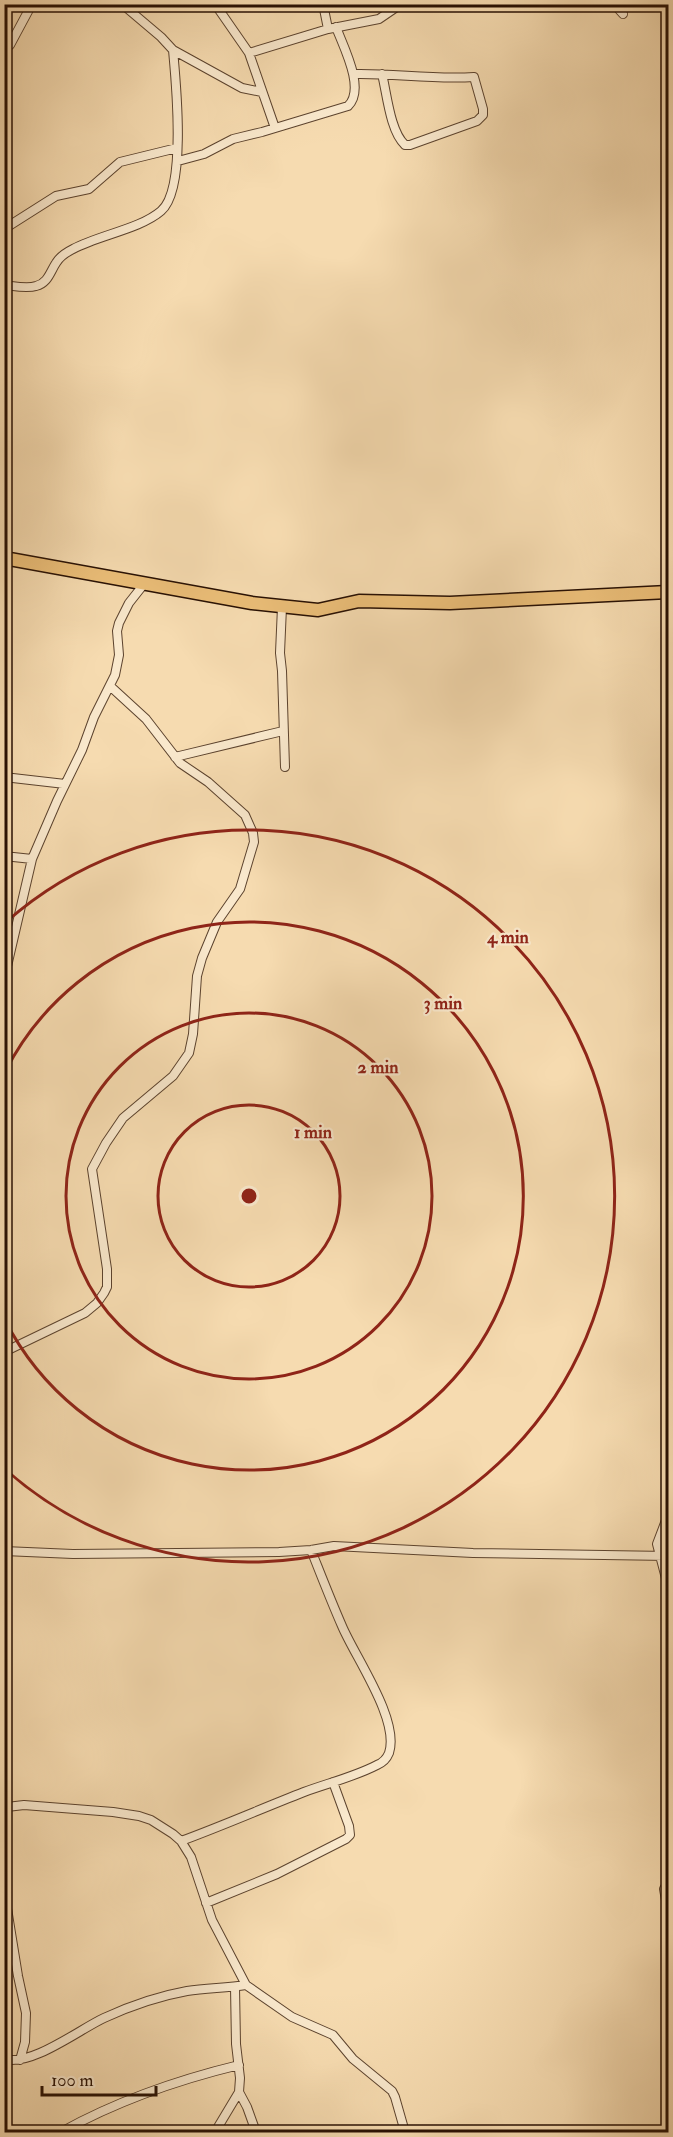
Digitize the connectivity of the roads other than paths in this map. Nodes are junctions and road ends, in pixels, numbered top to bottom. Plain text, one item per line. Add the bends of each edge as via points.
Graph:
1 (32, 4) edge
2 (122, 4) edge
3 (215, 4) edge
4 (323, 4) edge
5 (401, 4) edge
6 (614, 4) edge
7 (623, 14) dead end
8 (332, 28) junction
9 (4, 49) edge
10 (173, 50) junction
11 (249, 52) junction
12 (354, 74) junction
13 (382, 74) junction
14 (262, 92) junction
15 (275, 128) junction
16 (177, 148) junction
17 (178, 161) junction
18 (4, 229) edge
19 (4, 285) edge
20 (4, 558) edge
21 (144, 584) junction
22 (669, 592) edge
23 (282, 607) junction
24 (111, 686) junction
25 (283, 731) junction
26 (175, 758) junction
27 (285, 766) dead end
28 (4, 777) edge
29 (65, 784) junction
30 (4, 856) edge
31 (32, 859) junction
32 (9, 941) edge
33 (4, 979) edge
34 (4, 1352) edge
35 (669, 1515) edge
36 (310, 1550) junction
37 (4, 1551) edge
38 (659, 1556) junction
39 (669, 1556) edge
40 (669, 1586) edge
41 (333, 1782) junction
42 (5, 1807) edge
43 (181, 1841) junction
44 (669, 1882) edge
45 (4, 1890) edge
46 (206, 1903) junction
47 (669, 1912) edge
48 (246, 1985) junction
49 (235, 1987) junction
50 (4, 2059) edge
51 (20, 2060) junction
52 (239, 2065) junction
53 (239, 2092) junction
54 (61, 2133) edge
55 (215, 2133) edge
56 (256, 2133) edge
57 (405, 2133) edge

1 - 9 street
2 - 10 street
3 - 11 street
4 - 8 street
5 - 8 street via 379,19
6 - 7 street
8 - 11 street
8 - 12 street
10 - 14 street via 242,88
10 - 16 street
11 - 14 street
12 - 13 street
12 - 15 street via 355,97 348,106
13 - 13 street via 474,77 483,115 477,122 405,145 393,124
14 - 15 street
15 - 17 street via 233,139 204,154
16 - 17 street
16 - 18 street via 120,162 89,189 56,196
17 - 19 street via 163,210 70,250 56,262 49,278 35,287
20 - 21 main road
21 - 23 main road
21 - 24 street via 119,623 118,665
22 - 23 main road via 450,603 359,602 318,610
23 - 25 street via 279,653
24 - 26 street via 146,719
24 - 29 street
25 - 26 street
25 - 27 street
26 - 34 street via 245,815 254,842 240,889 217,922 202,958 189,1053 172,1076 123,1118 92,1169 107,1287 97,1304 85,1313
28 - 29 street
29 - 31 street
30 - 31 street
31 - 32 street
32 - 33 street
35 - 38 street via 658,1537
36 - 37 street via 74,1554
36 - 38 street via 334,1546
36 - 41 street via 356,1658 378,1696 390,1734 390,1750 380,1764
38 - 39 street
38 - 40 street
41 - 43 street
41 - 46 street via 349,1826 346,1839 277,1874
42 - 43 street via 24,1804 139,1816
43 - 46 street via 191,1857
44 - 47 street via 664,1889
45 - 51 street via 26,2013
46 - 48 street
48 - 49 street
48 - 57 street via 292,2018 333,2036 353,2059 392,2091
49 - 51 street via 187,1991 148,2001
49 - 52 street
50 - 51 street
52 - 53 street
52 - 54 street via 139,2095
53 - 55 street
53 - 56 street

